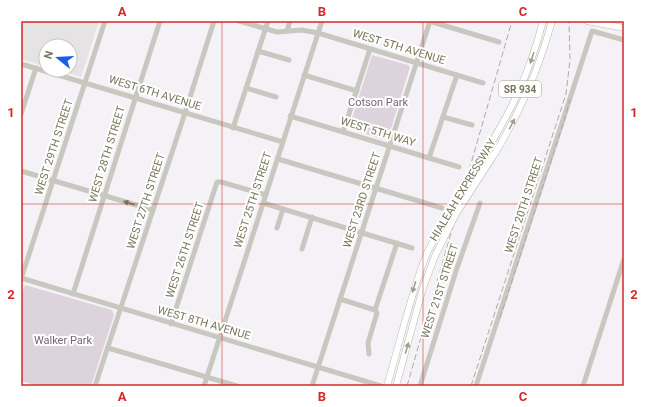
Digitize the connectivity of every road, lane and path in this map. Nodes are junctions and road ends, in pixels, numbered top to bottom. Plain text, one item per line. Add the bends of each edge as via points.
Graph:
1 (105, 21) edge
2 (160, 21) edge
3 (214, 21) edge
4 (239, 21) edge
5 (268, 21) edge
6 (290, 21) edge
7 (322, 21) edge
8 (429, 21) edge
9 (543, 21) edge
10 (552, 21) edge
11 (587, 21) edge
12 (624, 28) edge
13 (265, 29) junction
14 (287, 31) junction
15 (318, 33) junction
16 (624, 40) edge
17 (499, 42) dead end
18 (370, 49) junction
19 (258, 51) junction
20 (289, 60) dead end
21 (416, 63) junction
22 (21, 64) edge
23 (36, 68) junction
24 (304, 75) junction
25 (457, 75) junction
26 (85, 83) junction
27 (483, 83) dead end
28 (246, 88) junction
29 (356, 91) junction
30 (276, 97) dead end
31 (135, 98) junction
32 (185, 113) junction
33 (21, 114) edge
34 (290, 116) junction
35 (443, 117) junction
36 (472, 126) dead end
37 (233, 128) junction
38 (344, 132) junction
39 (283, 142) junction
40 (390, 146) junction
41 (429, 158) junction
42 (278, 159) junction
43 (459, 167) dead end
44 (21, 171) edge
45 (53, 181) junction
46 (376, 188) junction
47 (266, 195) junction
48 (104, 196) junction
49 (263, 203) junction
50 (480, 203) dead end
51 (442, 208) dead end
52 (283, 209) junction
53 (153, 210) junction
54 (312, 218) junction
55 (277, 228) dead end
56 (362, 232) junction
57 (397, 243) junction
58 (412, 248) dead end
59 (302, 249) dead end
60 (624, 259) edge
61 (21, 278) edge
62 (74, 294) junction
63 (340, 299) junction
64 (121, 308) junction
65 (376, 310) junction
66 (171, 324) junction
67 (220, 338) junction
68 (108, 348) junction
69 (369, 354) dead end
70 (318, 367) junction
71 (207, 377) junction
72 (96, 386) edge
73 (204, 386) edge
74 (237, 386) edge
75 (312, 386) edge
76 (381, 386) edge
77 (387, 386) edge
78 (396, 386) edge
79 (420, 386) edge
80 (476, 386) edge
81 (583, 386) edge

1 - 26 street, WEST 29TH STREET
2 - 31 street, WEST 28TH STREET
3 - 32 street, WEST 27TH STREET
4 - 13 street, WEST 5TH AVENUE
5 - 13 street
6 - 14 street
7 - 15 street, WEST 25TH STREET
8 - 17 street
8 - 21 street, WEST 23RD STREET
9 -> 77 main road, HIALEAH EXPRESSWAY / SR 934, bridge via 520,88 500,129 454,202 427,253 414,288
78 -> 10 main road, HIALEAH EXPRESSWAY / SR 934, bridge via 423,288 435,256 456,214 494,155 529,91
11 - 12 main road
13 - 14 street, WEST 5TH AVENUE
13 - 19 street
14 - 15 street, WEST 5TH AVENUE
15 - 18 street, WEST 5TH AVENUE
15 - 24 street, WEST 25TH STREET
16 - 80 street, WEST 20TH STREET via 592,31
18 - 21 street, WEST 5TH AVENUE
18 - 29 street
19 - 20 street
19 - 28 street
21 - 25 street, WEST 5TH AVENUE
21 - 40 street, WEST 23RD STREET
22 - 23 street, WEST 6TH AVENUE
23 - 26 street, WEST 6TH AVENUE
23 - 33 street
24 - 29 street
24 - 34 street, WEST 25TH STREET
25 - 27 street, WEST 5TH AVENUE
25 - 35 street
26 - 31 street, WEST 6TH AVENUE
26 - 45 street, WEST 29TH STREET
28 - 30 street
28 - 37 street
29 - 38 street
31 - 32 street, WEST 6TH AVENUE
31 - 48 street, WEST 28TH STREET
32 - 37 street, WEST 6TH AVENUE
32 - 53 street, WEST 27TH STREET
34 - 38 street, WEST 5TH WAY
34 - 39 street, WEST 25TH STREET
35 - 36 street
35 - 41 street
37 - 39 street, WEST 6TH AVENUE
38 - 40 street, WEST 5TH WAY
39 - 42 street, WEST 25TH STREET
40 - 41 street, WEST 5TH WAY
40 - 46 street, WEST 23RD STREET
41 - 43 street, WEST 5TH WAY
42 - 46 street
42 - 47 street, WEST 25TH STREET
44 - 45 street
45 - 48 street
45 - 61 street, WEST 29TH STREET
46 - 51 street
46 - 56 street, WEST 23RD STREET
47 - 49 street, WEST 25TH STREET
47 - 66 street, WEST 26TH STREET via 217,182
53 -> 48 street
48 - 62 street, WEST 28TH STREET
49 - 52 street
49 - 67 street, WEST 25TH STREET
50 - 79 street, WEST 21ST STREET
52 - 54 street
52 - 55 street
53 - 64 street, WEST 27TH STREET
54 - 56 street
54 - 59 street
56 - 57 street
56 - 63 street, WEST 23RD STREET
57 - 58 street
57 - 65 street
60 - 81 street
61 - 62 street, WEST 8TH AVENUE
62 - 64 street, WEST 8TH AVENUE
63 - 65 street
63 - 70 street, WEST 23RD STREET
64 - 66 street, WEST 8TH AVENUE
64 - 68 street, WEST 27TH STREET
65 - 69 street via 368,343
66 - 67 street, WEST 8TH AVENUE
67 - 70 street, WEST 8TH AVENUE
67 - 71 street, WEST 25TH STREET
68 - 71 street
68 - 72 street, WEST 27TH STREET
70 - 75 street, WEST 23RD STREET
70 - 76 street, WEST 8TH AVENUE
71 - 73 street, WEST 25TH STREET
71 - 74 street

